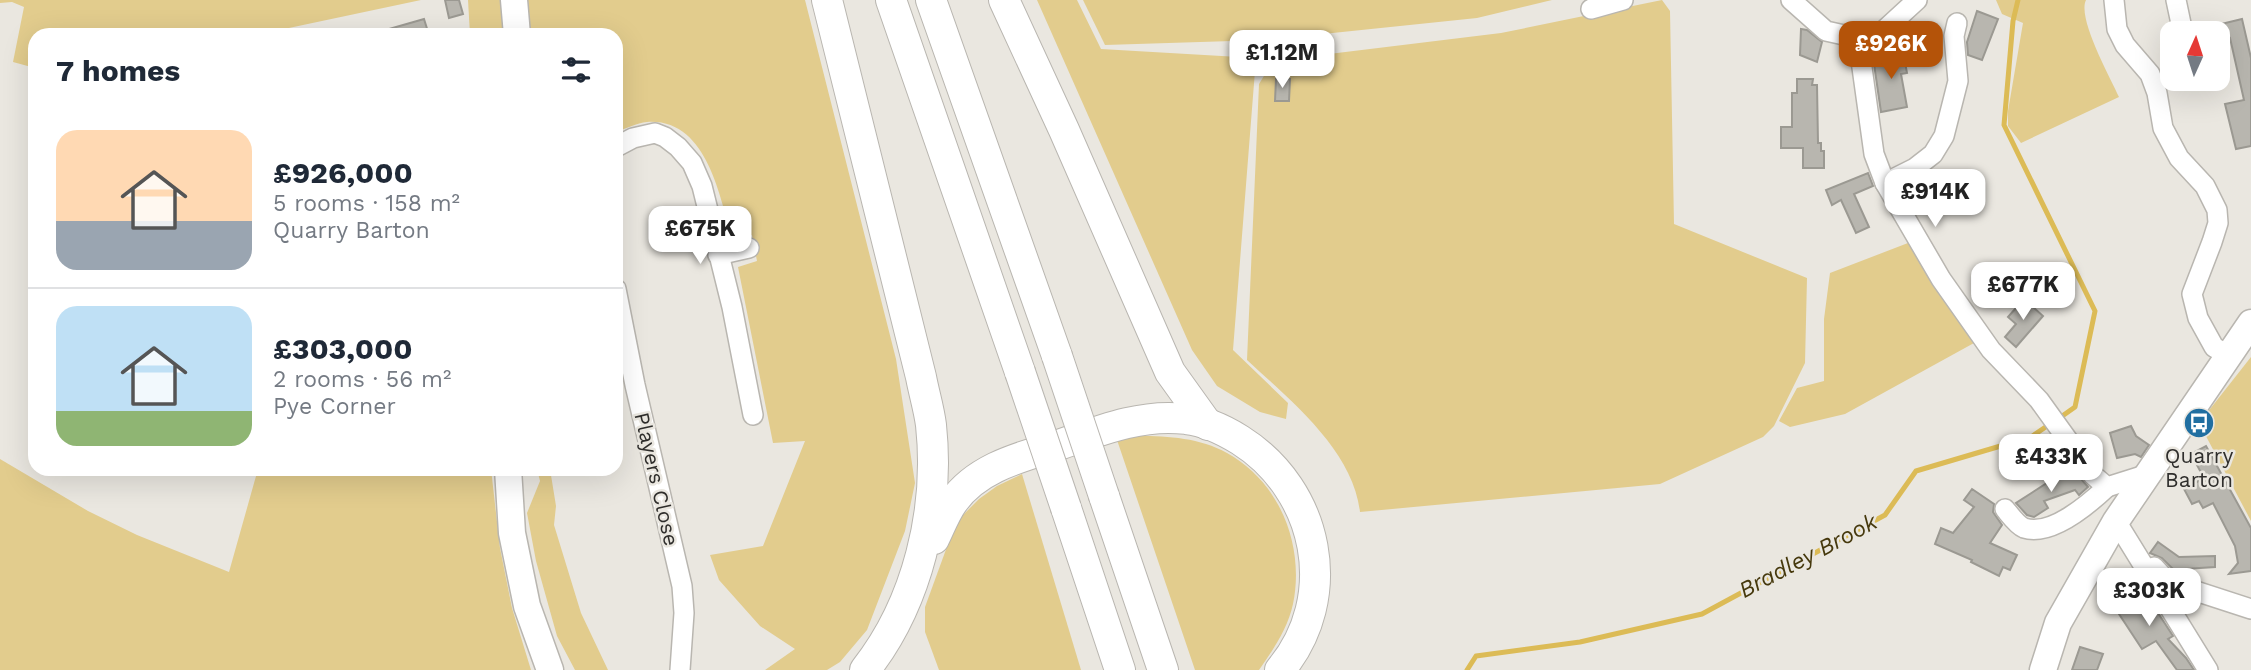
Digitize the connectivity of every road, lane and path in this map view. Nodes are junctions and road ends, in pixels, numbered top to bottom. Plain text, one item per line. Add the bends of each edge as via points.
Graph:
1 (514, 0) edge
2 (891, 0) edge
3 (931, 0) edge
4 (1004, 0) edge
5 (1623, 0) edge
6 (1791, 0) edge
7 (1917, 0) edge
8 (2114, 0) edge
9 (2176, 0) edge
10 (828, 6) edge
11 (1591, 9) dead end
12 (2180, 21) edge
13 (1957, 23) dead end
14 (516, 28) edge
15 (1859, 46) junction
16 (623, 144) edge
17 (1885, 183) junction
18 (749, 248) dead end
19 (718, 255) junction
20 (2251, 323) edge
21 (623, 324) edge
22 (2229, 356) junction
23 (752, 415) dead end
24 (1208, 425) junction
25 (2145, 475) junction
26 (508, 476) edge
27 (2106, 487) junction
28 (2005, 509) dead end
29 (2116, 521) junction
30 (919, 564) junction
31 (2160, 579) junction
32 (2251, 609) edge
33 (1286, 666) edge
34 (550, 670) edge
35 (681, 670) edge
36 (865, 670) edge
37 (1120, 670) edge
38 (1163, 670) edge
39 (2043, 670) edge
40 (2208, 670) edge

1 - 14 main road
2 - 37 highway, bridge
3 - 38 highway, bridge
4 - 24 highway via 1170,372
5 - 11 street
6 - 15 street via 1826,31 1844,35
7 - 15 street via 1880,34
8 - 22 street via 2117,29 2150,74 2163,128 2217,209 2218,223 2192,294 2197,318 2214,347
9 - 12 street
10 - 30 highway via 931,424 930,505
13 - 17 street via 1958,81 1944,136 1933,154
15 - 17 street via 1874,154
16 - 19 street via 655,133 678,147 692,163
17 - 27 street via 1983,340 2039,400
18 - 19 street
19 - 23 street via 733,307
20 - 22 main road
21 - 35 street, Players Close via 682,586
22 - 25 main road
24 - 30 highway via 1185,419 1144,419 1010,461 959,494
24 - 33 highway via 1265,459 1304,513 1313,547 1314,591 1306,626
25 - 27 street
25 - 29 main road
26 - 34 main road via 512,533 527,606
27 - 28 street via 2089,504 2037,530 2022,527
29 - 31 street
29 - 39 main road via 2058,623
30 - 36 highway via 890,633
31 - 32 street
31 - 40 street

